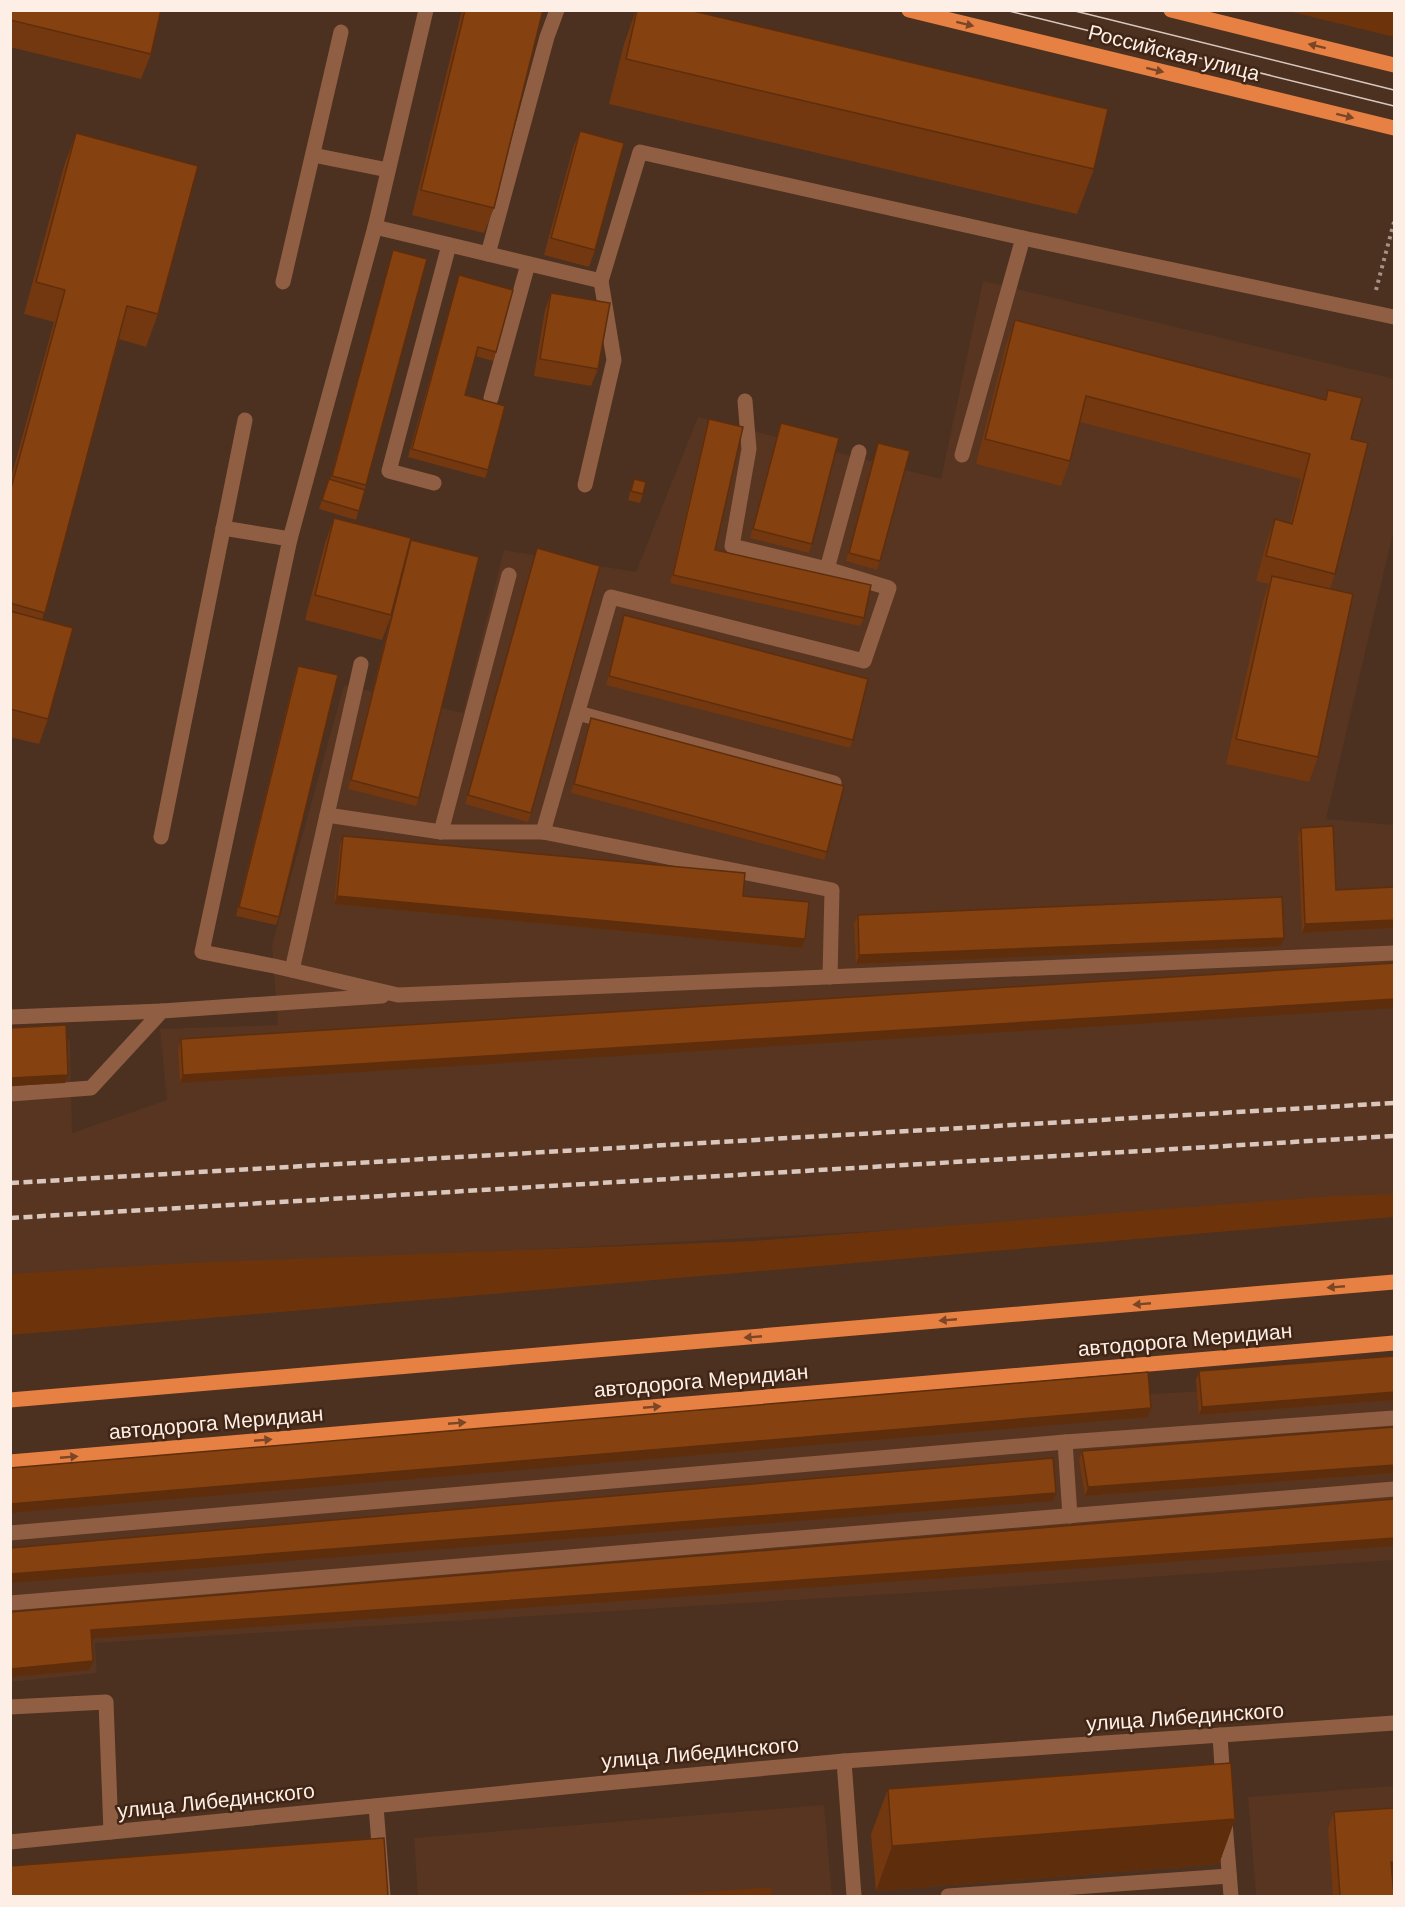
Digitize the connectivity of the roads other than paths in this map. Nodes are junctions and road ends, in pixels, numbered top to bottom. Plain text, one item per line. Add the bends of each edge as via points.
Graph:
1 (426, 10) edge
2 (557, 10) edge
3 (909, 10) edge
4 (1171, 10) edge
5 (341, 32) dead end
6 (1395, 65) edge
7 (1395, 128) edge
8 (313, 155) junction
9 (388, 170) junction
10 (375, 227) junction
11 (1023, 238) junction
12 (449, 245) junction
13 (488, 254) junction
14 (528, 264) junction
15 (601, 281) junction
16 (283, 282) dead end
17 (1395, 317) edge
18 (491, 398) dead end
19 (745, 401) dead end
20 (245, 420) dead end
21 (859, 452) dead end
22 (962, 455) dead end
23 (434, 483) dead end
24 (585, 484) dead end
25 (223, 528) junction
26 (290, 539) junction
27 (827, 569) junction
28 (509, 575) dead end
29 (361, 664) dead end
30 (578, 713) junction
31 (834, 783) edge
32 (327, 815) junction
33 (441, 832) junction
34 (543, 832) junction
35 (161, 837) dead end
36 (1395, 953) edge
37 (292, 970) junction
38 (830, 976) junction
39 (398, 994) junction
40 (162, 1011) junction
41 (10, 1017) edge
42 (10, 1094) edge
43 (1395, 1282) edge
44 (1395, 1343) edge
45 (10, 1400) edge
46 (1395, 1418) edge
47 (1065, 1442) junction
48 (10, 1462) edge
49 (1395, 1489) edge
50 (1070, 1516) junction
51 (10, 1533) edge
52 (10, 1603) edge
53 (10, 1707) edge
54 (1395, 1723) edge
55 (1220, 1735) junction
56 (844, 1761) junction
57 (375, 1806) junction
58 (111, 1832) junction
59 (10, 1842) edge
60 (1229, 1876) junction
61 (383, 1896) edge
62 (854, 1896) edge
63 (948, 1896) edge
64 (1231, 1896) edge

1 - 9 street
2 - 13 street
3 -> 7 main road, Российская улица
6 -> 4 main road, Российская улица
5 - 8 street
8 - 9 street
8 - 16 street
9 - 10 street
10 - 12 street
10 - 26 street
11 - 15 street via 640,152
11 - 17 street
11 - 22 street
12 - 13 street
12 - 23 street via 389,471
13 - 14 street
14 - 15 street
14 - 18 street
15 - 24 street via 614,360
19 - 27 street via 749,449 732,546
20 - 25 street
21 - 27 street
25 - 26 street
25 - 35 street
26 - 37 street via 202,952
27 - 30 street via 889,588 864,661 611,597
28 - 33 street
29 - 32 street
30 - 31 street
30 - 34 street
32 - 33 street
32 - 37 street
33 - 34 street
34 - 38 street via 832,890
36 - 38 street
37 - 39 street
38 - 39 street
39 - 40 street
40 - 41 street
40 - 42 street via 91,1088
43 -> 45 main road, автодорога Меридиан
48 -> 44 main road, автодорога Меридиан
46 - 47 street
47 - 50 street
47 - 51 street
49 - 50 street
50 - 52 street
53 - 58 street via 106,1702
54 - 55 street, улица Либединского
55 - 56 street, улица Либединского
55 - 60 street
56 - 57 street, улица Либединского
56 - 62 street
57 - 58 street, улица Либединского
57 - 61 street
58 - 59 street, улица Либединского
60 - 63 street
60 - 64 street

